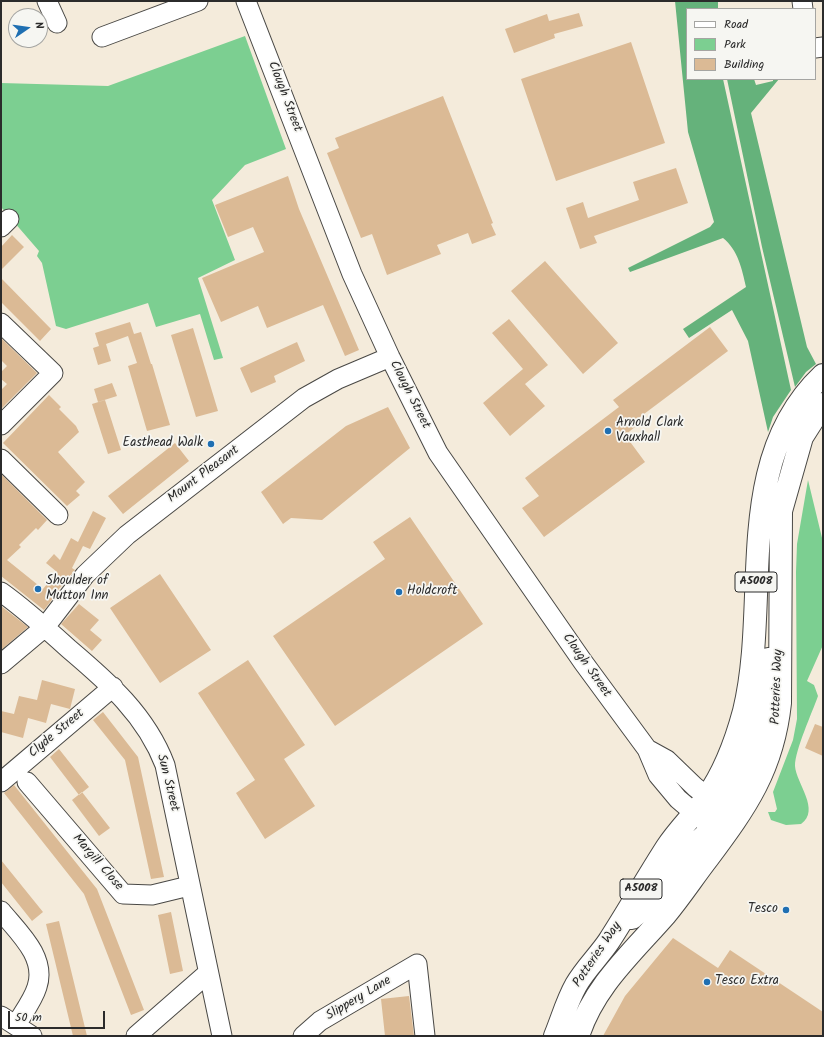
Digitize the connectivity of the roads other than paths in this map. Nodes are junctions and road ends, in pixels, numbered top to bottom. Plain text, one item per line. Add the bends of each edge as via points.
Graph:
1 (47, 1) edge
2 (198, 1) edge
3 (246, 1) edge
4 (57, 23) dead end
5 (102, 37) dead end
6 (1, 322) edge
7 (390, 357) junction
8 (823, 375) edge
9 (823, 404) edge
10 (1, 425) edge
11 (1, 459) edge
12 (781, 511) junction
13 (58, 515) dead end
14 (1, 592) edge
15 (45, 627) junction
16 (1, 664) edge
17 (113, 687) junction
18 (1, 782) edge
19 (27, 782) dead end
20 (706, 806) junction
21 (726, 827) junction
22 (189, 886) junction
23 (1, 911) edge
24 (608, 942) junction
25 (208, 973) junction
26 (9, 1021) edge
27 (32, 1036) edge
28 (136, 1036) edge
29 (222, 1036) edge
30 (303, 1036) edge
31 (425, 1036) edge
32 (555, 1036) edge
33 (578, 1036) edge

1 - 4 street
2 - 5 street
3 - 7 street, Clough Street via 352,274
6 - 10 street via 52,373
7 - 15 street, Mount Pleasant via 304,398 127,535 85,575
7 - 20 street, Clough Street via 438,453 583,662 647,749 666,760
8 - 20 main road, Potteries Way / A5008 via 792,412 766,482 760,523 750,675 744,710 724,766
9 - 12 main road, Potteries Way / A5008 via 802,436
11 - 13 street
12 - 20 main road, A5008 via 764,698 750,746 734,786
12 - 21 main road, Potteries Way / A5008 via 781,672 778,728 756,788
14 - 15 street, Sun Street
15 - 16 street, Mount Pleasant
15 - 17 street, Sun Street
17 - 18 street, Clyde Street
17 - 22 street, Sun Street via 141,719 162,758
19 - 22 street, Margill Close via 123,894 152,894
20 - 21 street, Clough Street
20 - 21 street, Clough Street
20 - 24 main road, Potteries Way / A5008 via 675,837
21 - 24 main road, A5008 via 691,848 664,887
21 - 33 main road, Potteries Way / A5008 via 666,913 612,973 592,1003
22 - 25 street, Sun Street
23 - 26 street via 32,949 39,974 37,986
24 - 32 main road, Potteries Way / A5008 via 576,985
25 - 28 street
25 - 29 street, Sun Street
26 - 27 street
30 - 31 street, Slippery Lane via 320,1021 417,964

